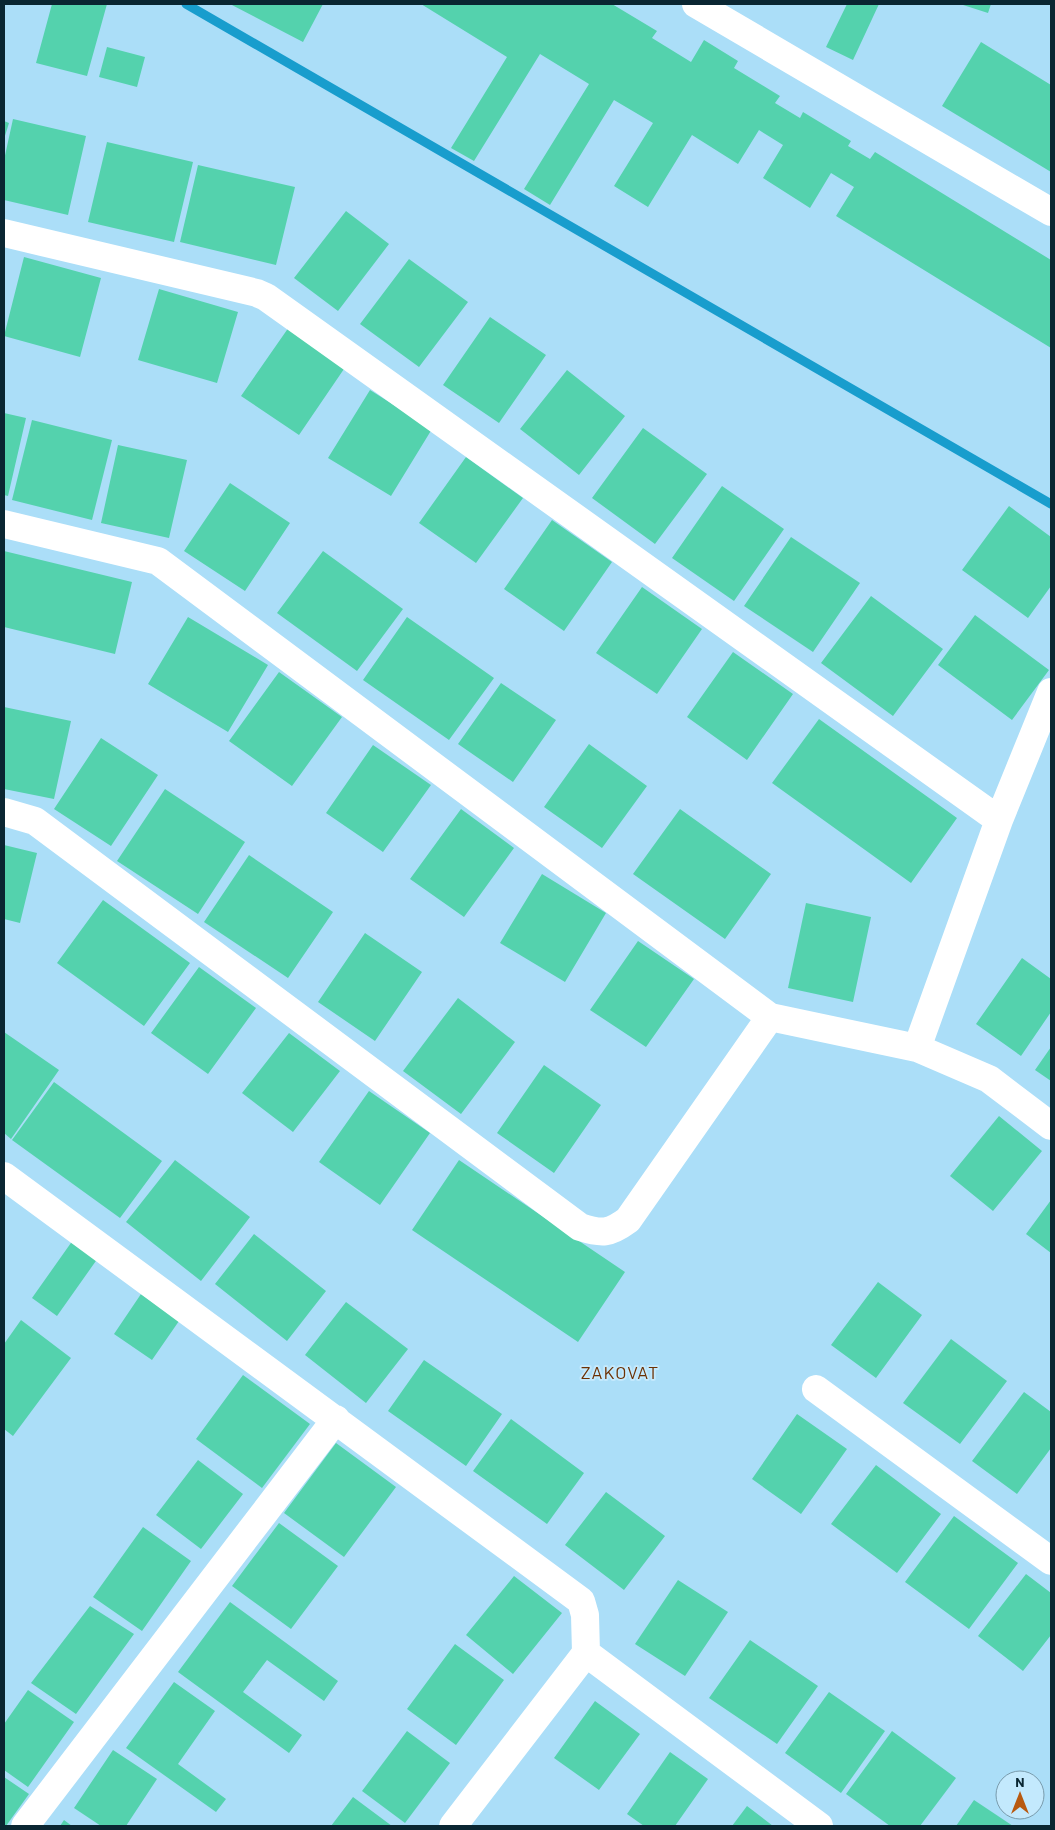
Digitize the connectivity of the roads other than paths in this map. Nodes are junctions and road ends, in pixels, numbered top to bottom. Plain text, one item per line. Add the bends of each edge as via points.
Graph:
1 (696, 4) edge
2 (1051, 212) edge
3 (4, 233) edge
4 (4, 524) edge
5 (1051, 692) edge
6 (4, 812) edge
7 (1000, 820) junction
8 (770, 1017) junction
9 (917, 1048) junction
10 (1051, 1126) edge
11 (4, 1176) edge
12 (816, 1389) dead end
13 (336, 1419) junction
14 (1051, 1561) edge
15 (586, 1653) junction
16 (26, 1826) edge
17 (453, 1826) edge
18 (819, 1826) edge

1 - 2 street
3 - 7 street via 257,292 266,297
4 - 8 street via 158,561
5 - 7 street
6 - 8 street via 35,821 580,1226 598,1233 613,1231 628,1220
7 - 9 street
8 - 9 street
9 - 10 street via 989,1079
11 - 13 street
12 - 14 street
13 - 15 street via 581,1601 585,1615
13 - 16 street
15 - 17 street
15 - 18 street

